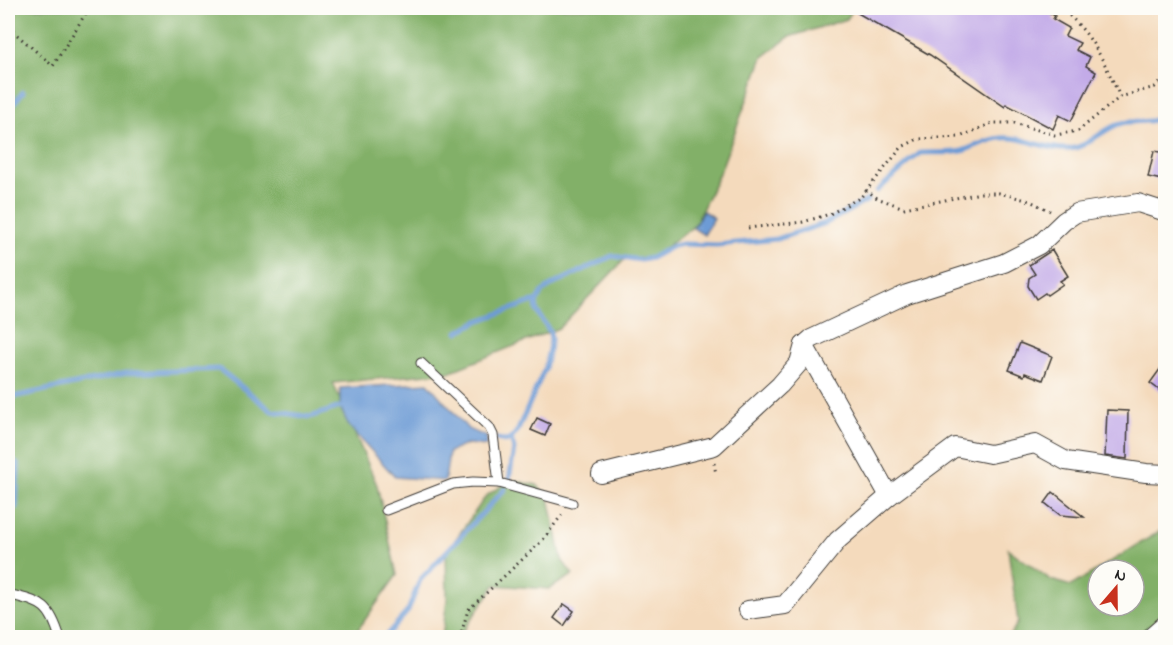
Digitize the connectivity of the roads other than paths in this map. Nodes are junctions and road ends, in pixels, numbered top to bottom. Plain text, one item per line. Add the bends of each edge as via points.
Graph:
1 (1166, 213) edge
2 (804, 345) junction
3 (421, 363) dead end
4 (601, 474) dead end
5 (1166, 474) edge
6 (499, 483) junction
7 (889, 496) junction
8 (572, 503) road end
9 (386, 510) dead end
10 (8, 594) edge
11 (748, 610) dead end
12 (1166, 624) edge
13 (60, 638) edge
14 (1150, 638) edge

1 - 2 street via 1138,203 1076,213 1039,245 1004,263 907,294
2 - 4 street via 798,363 780,385 714,446
2 - 7 street
3 - 6 lane via 489,427
5 - 7 street via 1066,461 1035,444 990,454 955,447
6 - 8 lane
6 - 9 lane via 453,484
7 - 11 street via 838,540 785,605
10 - 13 lane via 48,608
12 - 14 street

